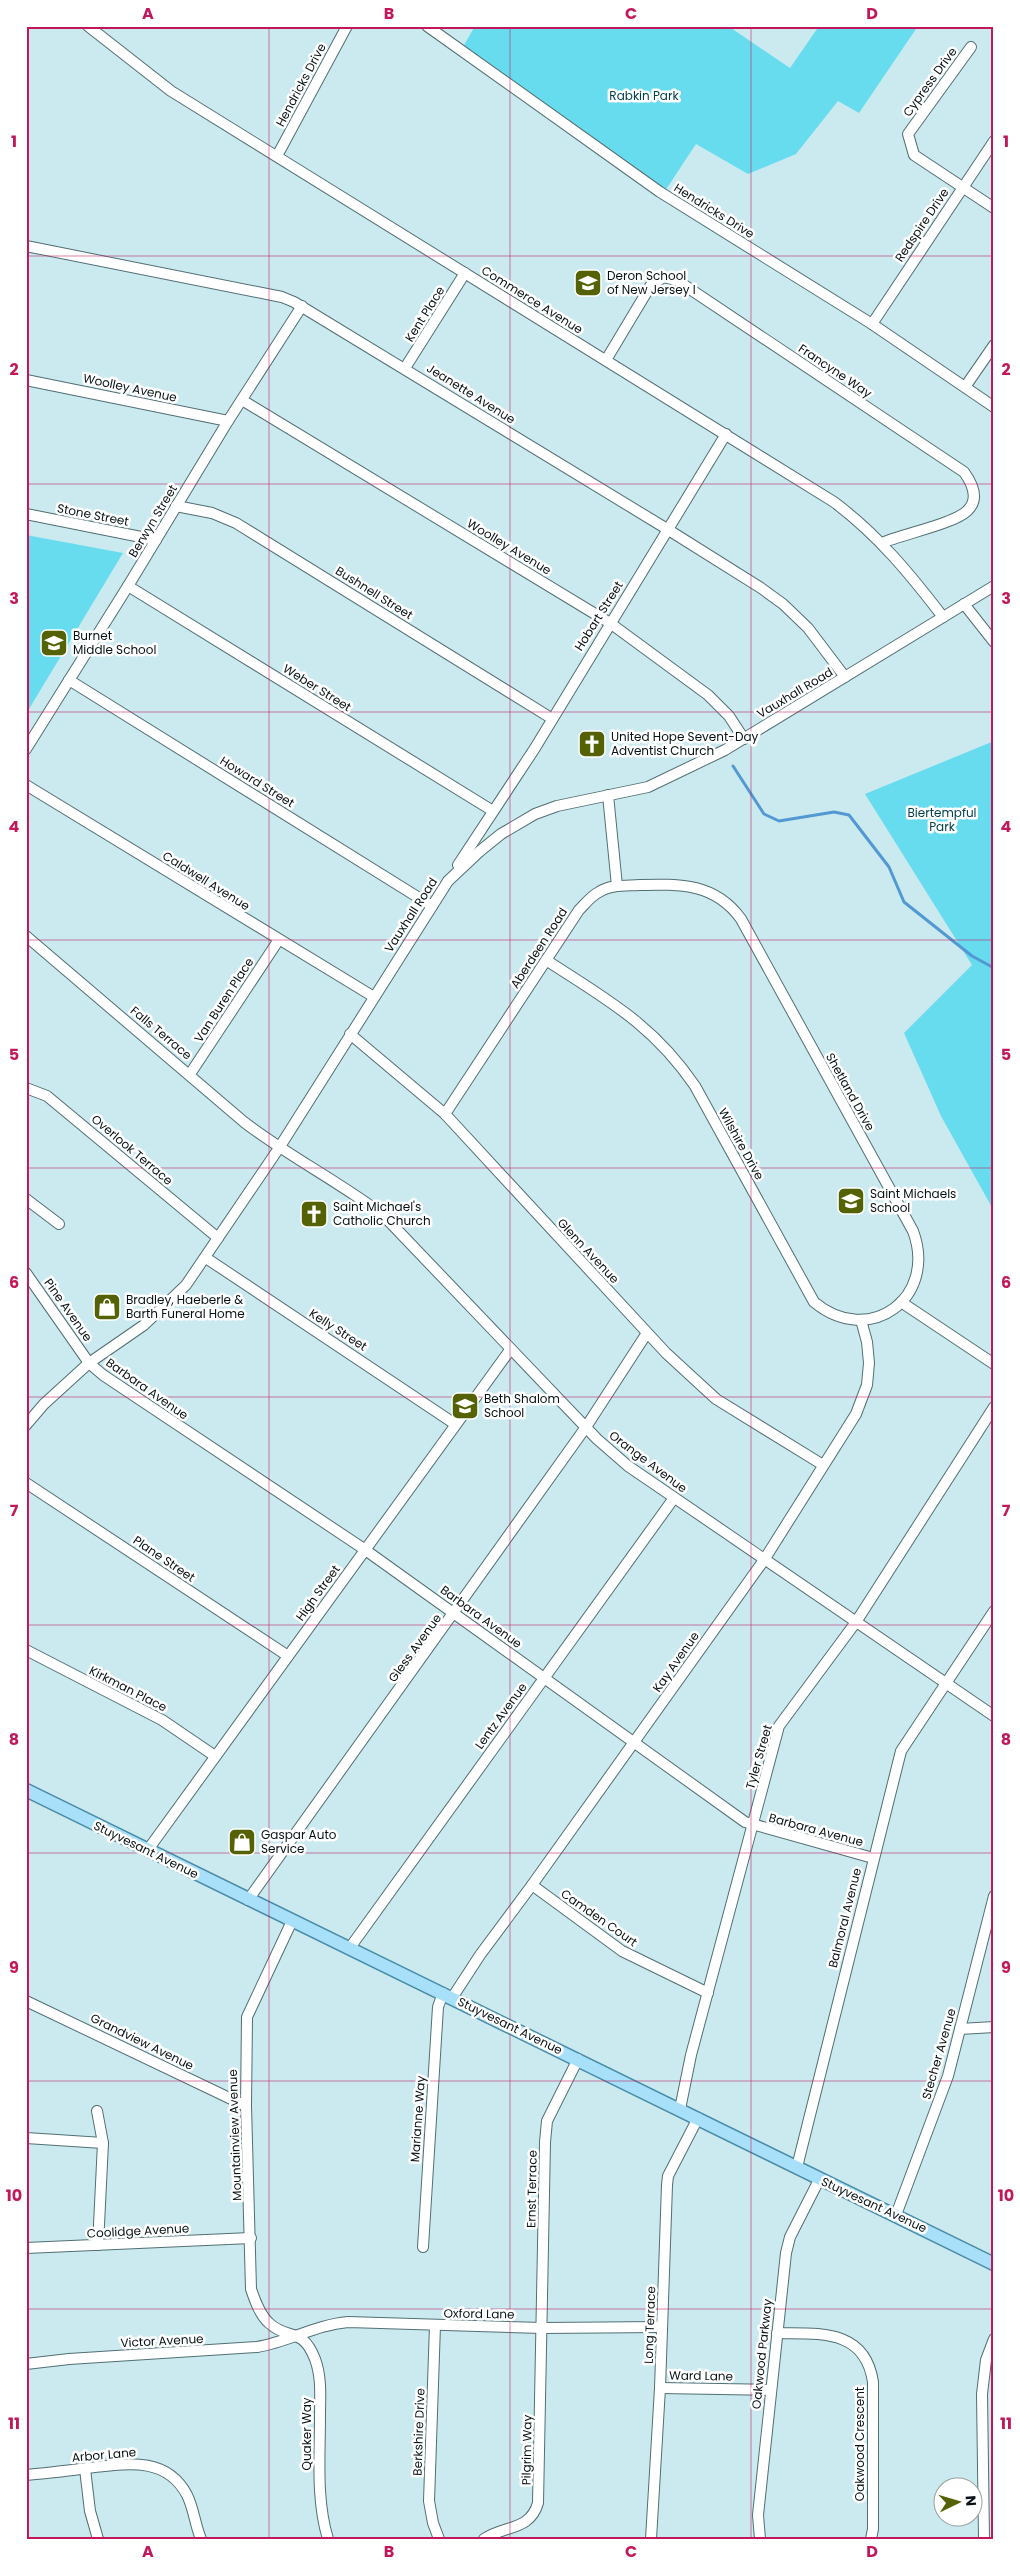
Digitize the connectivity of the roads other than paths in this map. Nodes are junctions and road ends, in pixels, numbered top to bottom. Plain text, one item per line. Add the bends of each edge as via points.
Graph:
1 (88, 26) edge
2 (347, 26) edge
3 (427, 26) edge
4 (971, 47) dead end
5 (994, 141) edge
6 (277, 156) junction
7 (962, 188) junction
8 (994, 208) edge
9 (26, 246) edge
10 (465, 273) junction
11 (302, 306) junction
12 (872, 324) junction
13 (994, 345) edge
14 (606, 360) junction
15 (405, 368) junction
16 (26, 380) edge
17 (964, 387) junction
18 (242, 400) junction
19 (994, 407) edge
20 (228, 421) junction
21 (726, 434) junction
22 (176, 506) junction
23 (26, 514) edge
24 (668, 529) junction
25 (156, 540) junction
26 (882, 543) junction
27 (128, 586) junction
28 (994, 586) edge
29 (964, 604) junction
30 (943, 617) junction
31 (610, 623) junction
32 (994, 642) edge
33 (845, 677) junction
34 (69, 680) junction
35 (552, 718) junction
36 (744, 739) junction
37 (26, 749) edge
38 (26, 786) edge
39 (608, 795) junction
40 (493, 811) junction
41 (448, 881) junction
42 (617, 886) junction
43 (432, 906) junction
44 (26, 936) edge
45 (278, 940) junction
46 (546, 960) junction
47 (374, 997) junction
48 (350, 1034) junction
49 (190, 1074) junction
50 (26, 1088) edge
51 (445, 1114) junction
52 (279, 1148) junction
53 (26, 1199) edge
54 (59, 1224) dead end
55 (218, 1238) junction
56 (206, 1258) junction
57 (26, 1272) edge
58 (901, 1302) junction
59 (861, 1320) junction
60 (647, 1333) junction
61 (510, 1350) junction
62 (90, 1363) junction
63 (994, 1364) edge
64 (994, 1407) edge
65 (455, 1424) junction
66 (26, 1425) edge
67 (586, 1427) junction
68 (824, 1465) junction
69 (26, 1483) edge
70 (674, 1498) junction
71 (364, 1549) junction
72 (764, 1560) junction
73 (994, 1611) edge
74 (455, 1613) junction
75 (856, 1622) junction
76 (26, 1650) edge
77 (288, 1656) junction
78 (544, 1677) junction
79 (947, 1684) junction
80 (994, 1716) edge
81 (634, 1743) junction
82 (215, 1756) junction
83 (26, 1790) edge
84 (754, 1826) junction
85 (147, 1851) junction
86 (873, 1858) junction
87 (532, 1885) junction
88 (994, 1896) edge
89 (248, 1900) junction
90 (292, 1921) junction
91 (349, 1949) junction
92 (708, 1993) junction
93 (448, 1995) junction
94 (26, 2001) edge
95 (994, 2027) edge
96 (960, 2029) junction
97 (578, 2059) junction
98 (246, 2106) junction
99 (680, 2109) junction
100 (97, 2111) dead end
101 (698, 2118) junction
102 (26, 2138) edge
103 (103, 2143) junction
104 (797, 2167) junction
105 (819, 2180) junction
106 (896, 2215) junction
107 (251, 2238) junction
108 (98, 2245) junction
109 (423, 2247) dead end
110 (26, 2248) edge
111 (994, 2264) edge
112 (435, 2325) junction
113 (662, 2327) junction
114 (542, 2328) junction
115 (777, 2333) junction
116 (298, 2335) junction
117 (994, 2338) edge
118 (26, 2364) edge
119 (660, 2388) junction
120 (771, 2390) junction
121 (85, 2469) junction
122 (26, 2475) edge
123 (98, 2539) edge
124 (201, 2539) edge
125 (328, 2539) edge
126 (439, 2539) edge
127 (484, 2539) edge
128 (651, 2539) edge
129 (760, 2539) edge
130 (871, 2539) edge
131 (984, 2539) edge

1 - 6 street, Commerce Avenue via 171,91
2 - 6 street, Hendricks Drive
3 - 12 street, Hendricks Drive via 627,170
4 - 7 street, Cypress Drive via 908,134 914,155
5 - 7 street, Redspire Drive
6 - 10 street, Commerce Avenue
7 - 8 street, Cypress Drive
7 - 12 street, Redspire Drive
9 - 11 street, Jeanette Avenue via 282,297
10 - 14 street, Commerce Avenue
10 - 15 street, Kent Place
11 - 15 street, Jeanette Avenue
11 - 18 street, Berwyn Street
12 - 17 street, Hendricks Drive
13 - 17 street
14 - 21 street, Commerce Avenue
14 - 26 street, Francyne Way via 651,285 664,277 678,281 964,472 973,485 974,498 968,510 955,518
15 - 24 street, Jeanette Avenue
16 - 20 street, Woolley Avenue
17 - 19 street, Hendricks Drive
18 - 20 street, Berwyn Street
18 - 31 street, Woolley Avenue
20 - 22 street, Berwyn Street
21 - 24 street, Hobart Street
21 - 26 street, Commerce Avenue via 834,502
22 - 25 street, Berwyn Street
22 - 35 street, Bushnell Street via 217,514 236,523
23 - 25 street, Stone Street
24 - 31 street, Hobart Street
24 - 33 street, Jeanette Avenue via 783,604 808,628
25 - 27 street, Berwyn Street
26 - 30 street, Commerce Avenue
27 - 34 street, Berwyn Street
27 - 40 street, Weber Street
28 - 29 street, Vauxhall Road
29 - 30 street, Vauxhall Road
29 - 32 street
30 - 33 street, Vauxhall Road
31 - 35 street, Hobart Street
31 - 36 street, Woolley Avenue via 708,695 729,716
33 - 36 street, Vauxhall Road
34 - 37 street, Berwyn Street
34 - 43 street, Howard Street
35 - 40 street, Hobart Street
36 - 39 street, Vauxhall Road via 648,788
38 - 45 street, Caldwell Avenue
39 - 41 street, Vauxhall Road via 557,806 528,818 480,851
39 - 42 street
40 - 41 street, Hobart Street
41 - 43 street, Vauxhall Road
42 - 46 street, Aberdeen Road via 599,891 579,910
42 - 58 street, Shetland Drive via 682,884 698,887 719,897 741,919 913,1231 919,1250 918,1269 915,1281
43 - 47 street, Vauxhall Road
44 - 49 street, Falls Terrace
45 - 47 street, Caldwell Avenue
45 - 49 street, Van Buren Place
46 - 51 street, Aberdeen Road
46 - 59 street, Wilshire Drive via 629,1014 664,1046 695,1086 811,1299 836,1316
47 - 48 street, Vauxhall Road
48 - 51 street, Glenn Avenue
48 - 52 street, Vauxhall Road
49 - 52 street, Falls Terrace
50 - 55 street, Overlook Terrace via 47,1096
51 - 60 street, Glenn Avenue
52 - 55 street, Vauxhall Road
52 - 61 street, Orange Avenue via 351,1191 383,1215
53 - 54 street
55 - 56 street, Vauxhall Road
56 - 62 street, Vauxhall Road via 186,1285 157,1313
56 - 65 street, Kelly Street
57 - 62 street, Pine Avenue
58 - 59 street, Wilshire Drive via 880,1316
58 - 63 street
59 - 68 street, Kay Avenue via 869,1352 867,1386 856,1414
60 - 67 street, Gless Avenue
60 - 68 street, Glenn Avenue via 716,1399
61 - 65 street, High Street
61 - 67 street, Orange Avenue
62 - 66 street, Vauxhall Road via 44,1404
62 - 71 street, Barbara Avenue via 103,1375
64 - 75 street, Tyler Street
65 - 71 street, High Street
67 - 70 street, Orange Avenue via 596,1440 628,1466
67 - 74 street, Gless Avenue
68 - 72 street, Kay Avenue
69 - 77 street, Plane Street
70 - 72 street, Orange Avenue
70 - 78 street, Lentz Avenue
71 - 74 street, Barbara Avenue
71 - 77 street, High Street
72 - 75 street, Orange Avenue
72 - 81 street, Kay Avenue
73 - 79 street, Balmoral Avenue
74 - 78 street, Barbara Avenue
74 - 89 street, Gless Avenue
75 - 79 street, Orange Avenue
75 - 84 street, Tyler Street via 779,1726
76 - 82 street, Kirkman Place via 162,1720
77 - 82 street, High Street
78 - 81 street, Barbara Avenue
78 - 91 street, Lentz Avenue
79 - 80 street, Orange Avenue
79 - 86 street, Balmoral Avenue via 901,1751
81 - 84 street, Barbara Avenue
81 - 87 street, Kay Avenue
82 - 85 street, High Street
83 - 85 main road, Stuyvesant Avenue
84 - 86 street, Barbara Avenue
84 - 92 street, Tyler Street
85 - 89 main road, Stuyvesant Avenue
86 - 104 street, Balmoral Avenue
87 - 92 street, Camden Court via 622,1951
87 - 93 street, Kay Avenue
88 - 96 street, Stecher Avenue
89 - 90 main road, Stuyvesant Avenue
90 - 91 main road, Stuyvesant Avenue
90 - 98 street, Mountainview Avenue via 247,2017
91 - 93 main road, Stuyvesant Avenue
92 - 99 street, Tyler Street
93 - 97 main road, Stuyvesant Avenue
93 - 109 street, Marianne Way via 438,2007
94 - 98 street, Grandview Avenue
95 - 96 street
96 - 106 street, Stecher Avenue via 948,2076
97 - 99 main road, Stuyvesant Avenue
97 - 114 street, Ernst Terrace via 547,2121
98 - 107 street, Mountainview Avenue
99 - 101 main road, Stuyvesant Avenue
100 - 103 street
101 - 104 main road, Stuyvesant Avenue
101 - 113 street, Long Terrace via 668,2176
102 - 103 street
103 - 108 street
104 - 105 main road, Stuyvesant Avenue
105 - 106 main road, Stuyvesant Avenue
105 - 115 street, Oakwood Parkway via 790,2237
106 - 111 main road, Stuyvesant Avenue
107 - 108 street, Coolidge Avenue
107 - 116 street, Mountainview Avenue via 251,2289 258,2306 269,2323
108 - 110 street, Coolidge Avenue
112 - 114 street, Oxford Lane
112 - 116 street, Oxford Lane via 348,2322 326,2324
112 - 126 street, Berkshire Drive via 430,2501
113 - 114 street, Oxford Lane
113 - 119 street, Long Terrace
114 - 127 street, Pilgrim Way via 536,2512 523,2525
115 - 120 street, Oakwood Parkway
115 - 130 street, Oakwood Crescent via 840,2337 858,2349 870,2366 873,2382
116 - 118 street, Victor Avenue via 257,2348
116 - 125 street, Quaker Way via 310,2348 320,2381 320,2497
117 - 131 street via 986,2360 982,2394
119 - 120 street, Ward Lane
119 - 128 street, Long Terrace
120 - 129 street, Oakwood Parkway via 758,2515
121 - 122 street, Arbor Lane
121 - 123 street via 90,2511
121 - 124 street, Arbor Lane via 128,2463 147,2464 159,2469 175,2480 186,2494

